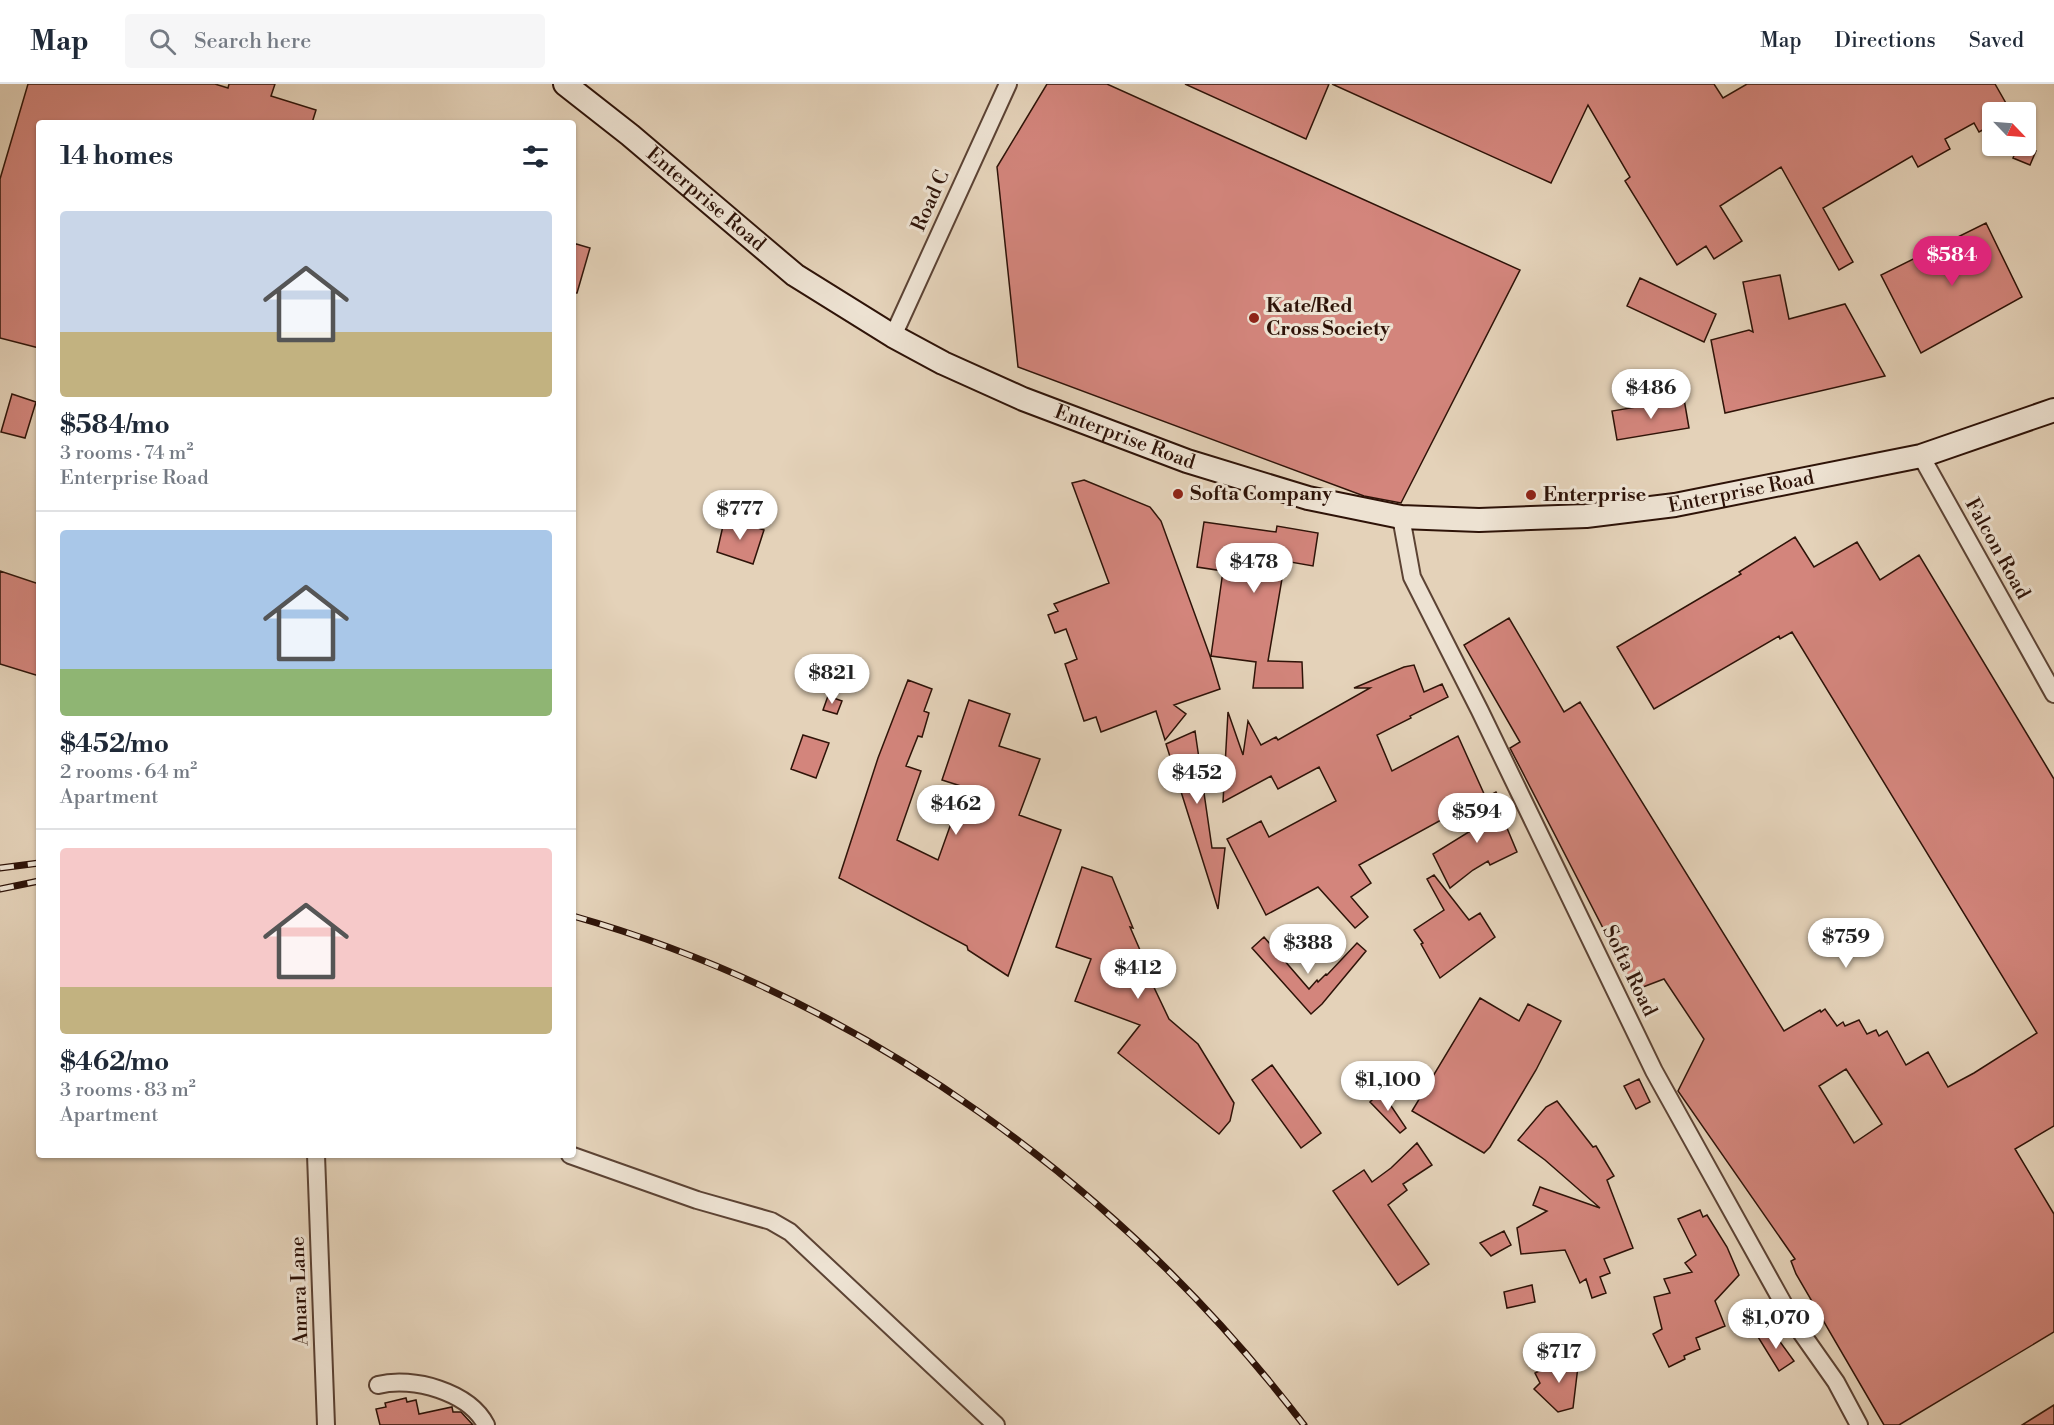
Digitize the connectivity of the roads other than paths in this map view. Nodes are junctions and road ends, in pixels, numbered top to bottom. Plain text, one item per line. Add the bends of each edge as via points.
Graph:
1 (565, 84) edge
2 (1008, 84) edge
3 (894, 336) junction
4 (2054, 410) edge
5 (1921, 456) junction
6 (1401, 517) junction
7 (2054, 694) edge
8 (576, 1157) edge
9 (316, 1158) edge
10 (378, 1385) dead end
11 (326, 1425) edge
12 (486, 1425) edge
13 (996, 1425) edge
14 (1859, 1425) edge

1 - 3 main road, Enterprise Road via 795,275
2 - 3 street, Road C
3 - 6 main road, Enterprise Road via 1023,399 1187,460 1308,498
4 - 5 main road, Enterprise Road
5 - 6 main road, Enterprise Road via 1675,505 1586,516 1479,520
5 - 7 street, Falcon Road
6 - 14 street, Softa Road via 1412,577 1654,1071 1793,1321 1836,1382
8 - 13 street via 697,1200 771,1221 790,1232
9 - 11 street, Amara Lane
10 - 12 street via 421,1385 456,1396 471,1405

